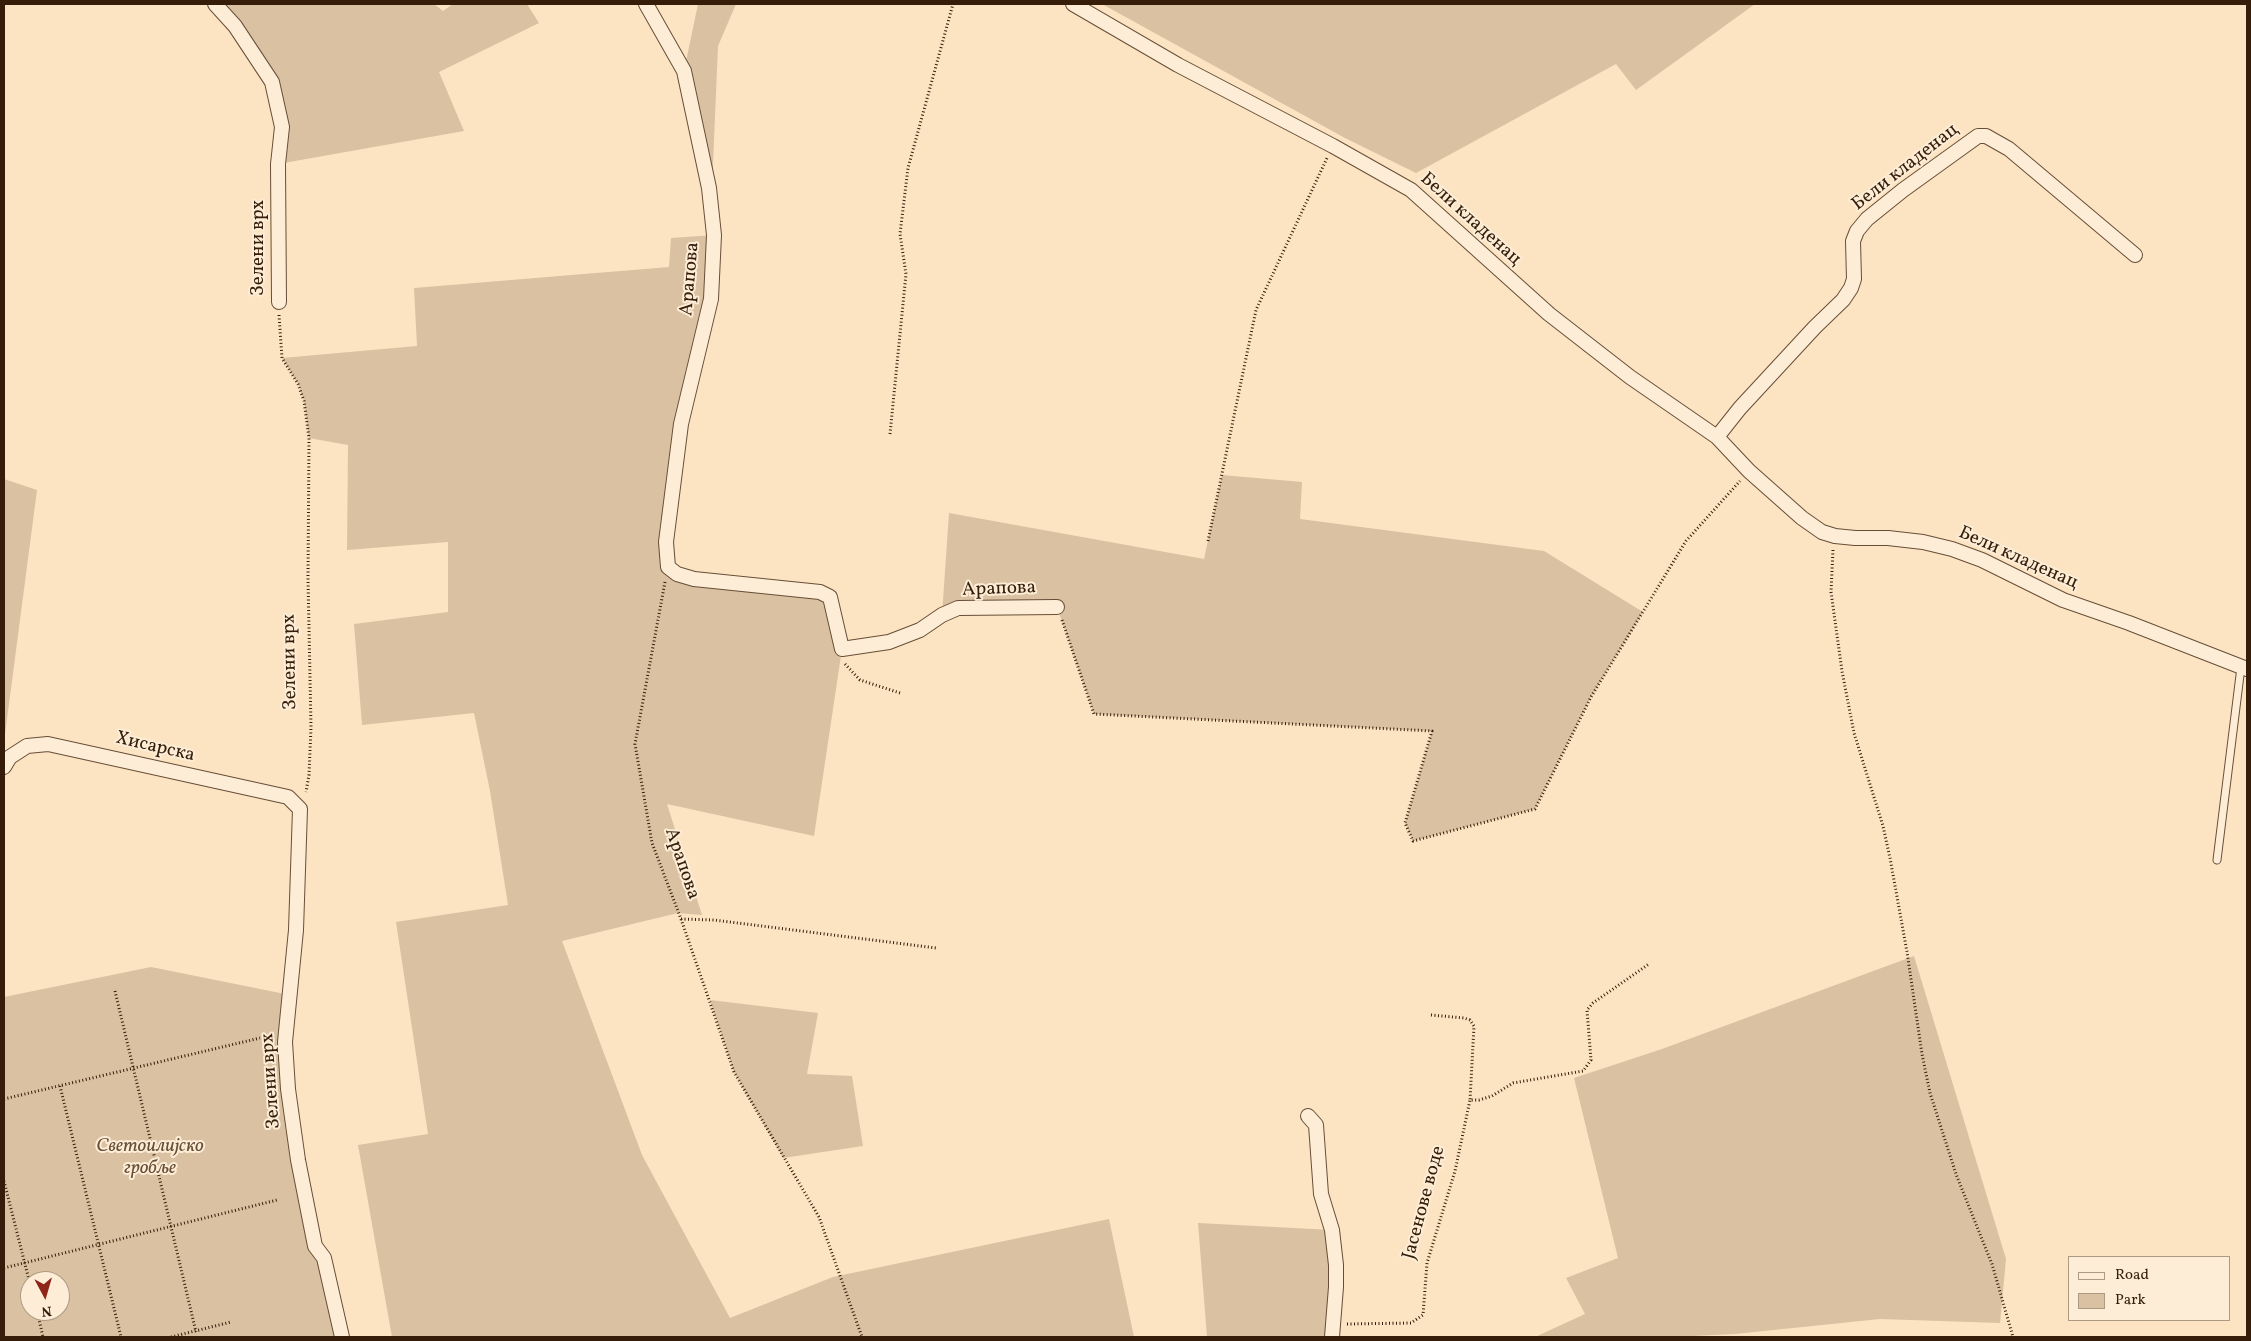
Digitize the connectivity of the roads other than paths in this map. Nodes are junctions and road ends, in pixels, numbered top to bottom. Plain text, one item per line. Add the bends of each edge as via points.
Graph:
1 (215, 4) edge
2 (646, 4) edge
3 (1073, 4) edge
4 (2135, 255) dead end
5 (279, 302) road end
6 (1717, 438) junction
7 (1057, 607) road end
8 (2244, 668) edge
9 (4, 766) edge
10 (300, 809) joint
11 (2218, 860) dead end
12 (1308, 1116) dead end
13 (1333, 1331) edge
14 (342, 1337) edge

1 - 5 street, Зелени врх via 235,26 272,82 282,127 278,164
2 - 7 street, Арапова via 684,71 709,188 714,236 711,299 681,424 666,542 668,567 677,574 694,579 820,592 830,598 842,650 890,642 920,630 958,608
3 - 6 street, Бели кладенац via 1178,65 1411,190 1548,314
4 - 6 street, Бели кладенац via 2009,149 1986,136 1978,136 1867,219 1853,241 1854,279 1843,300 1740,408
6 - 8 street, Бели кладенац via 1749,471 1822,532 1835,536 1923,542 1952,549 1982,560 2071,604
8 - 11 lane, Бели кладенац
9 - 10 street, Хисарска via 10,757 27,746 48,744 288,797
10 - 14 street, Зелени врх via 296,930 284,1042 298,1160 315,1246 324,1258
12 - 13 street via 1316,1126 1321,1194 1332,1230 1336,1280

